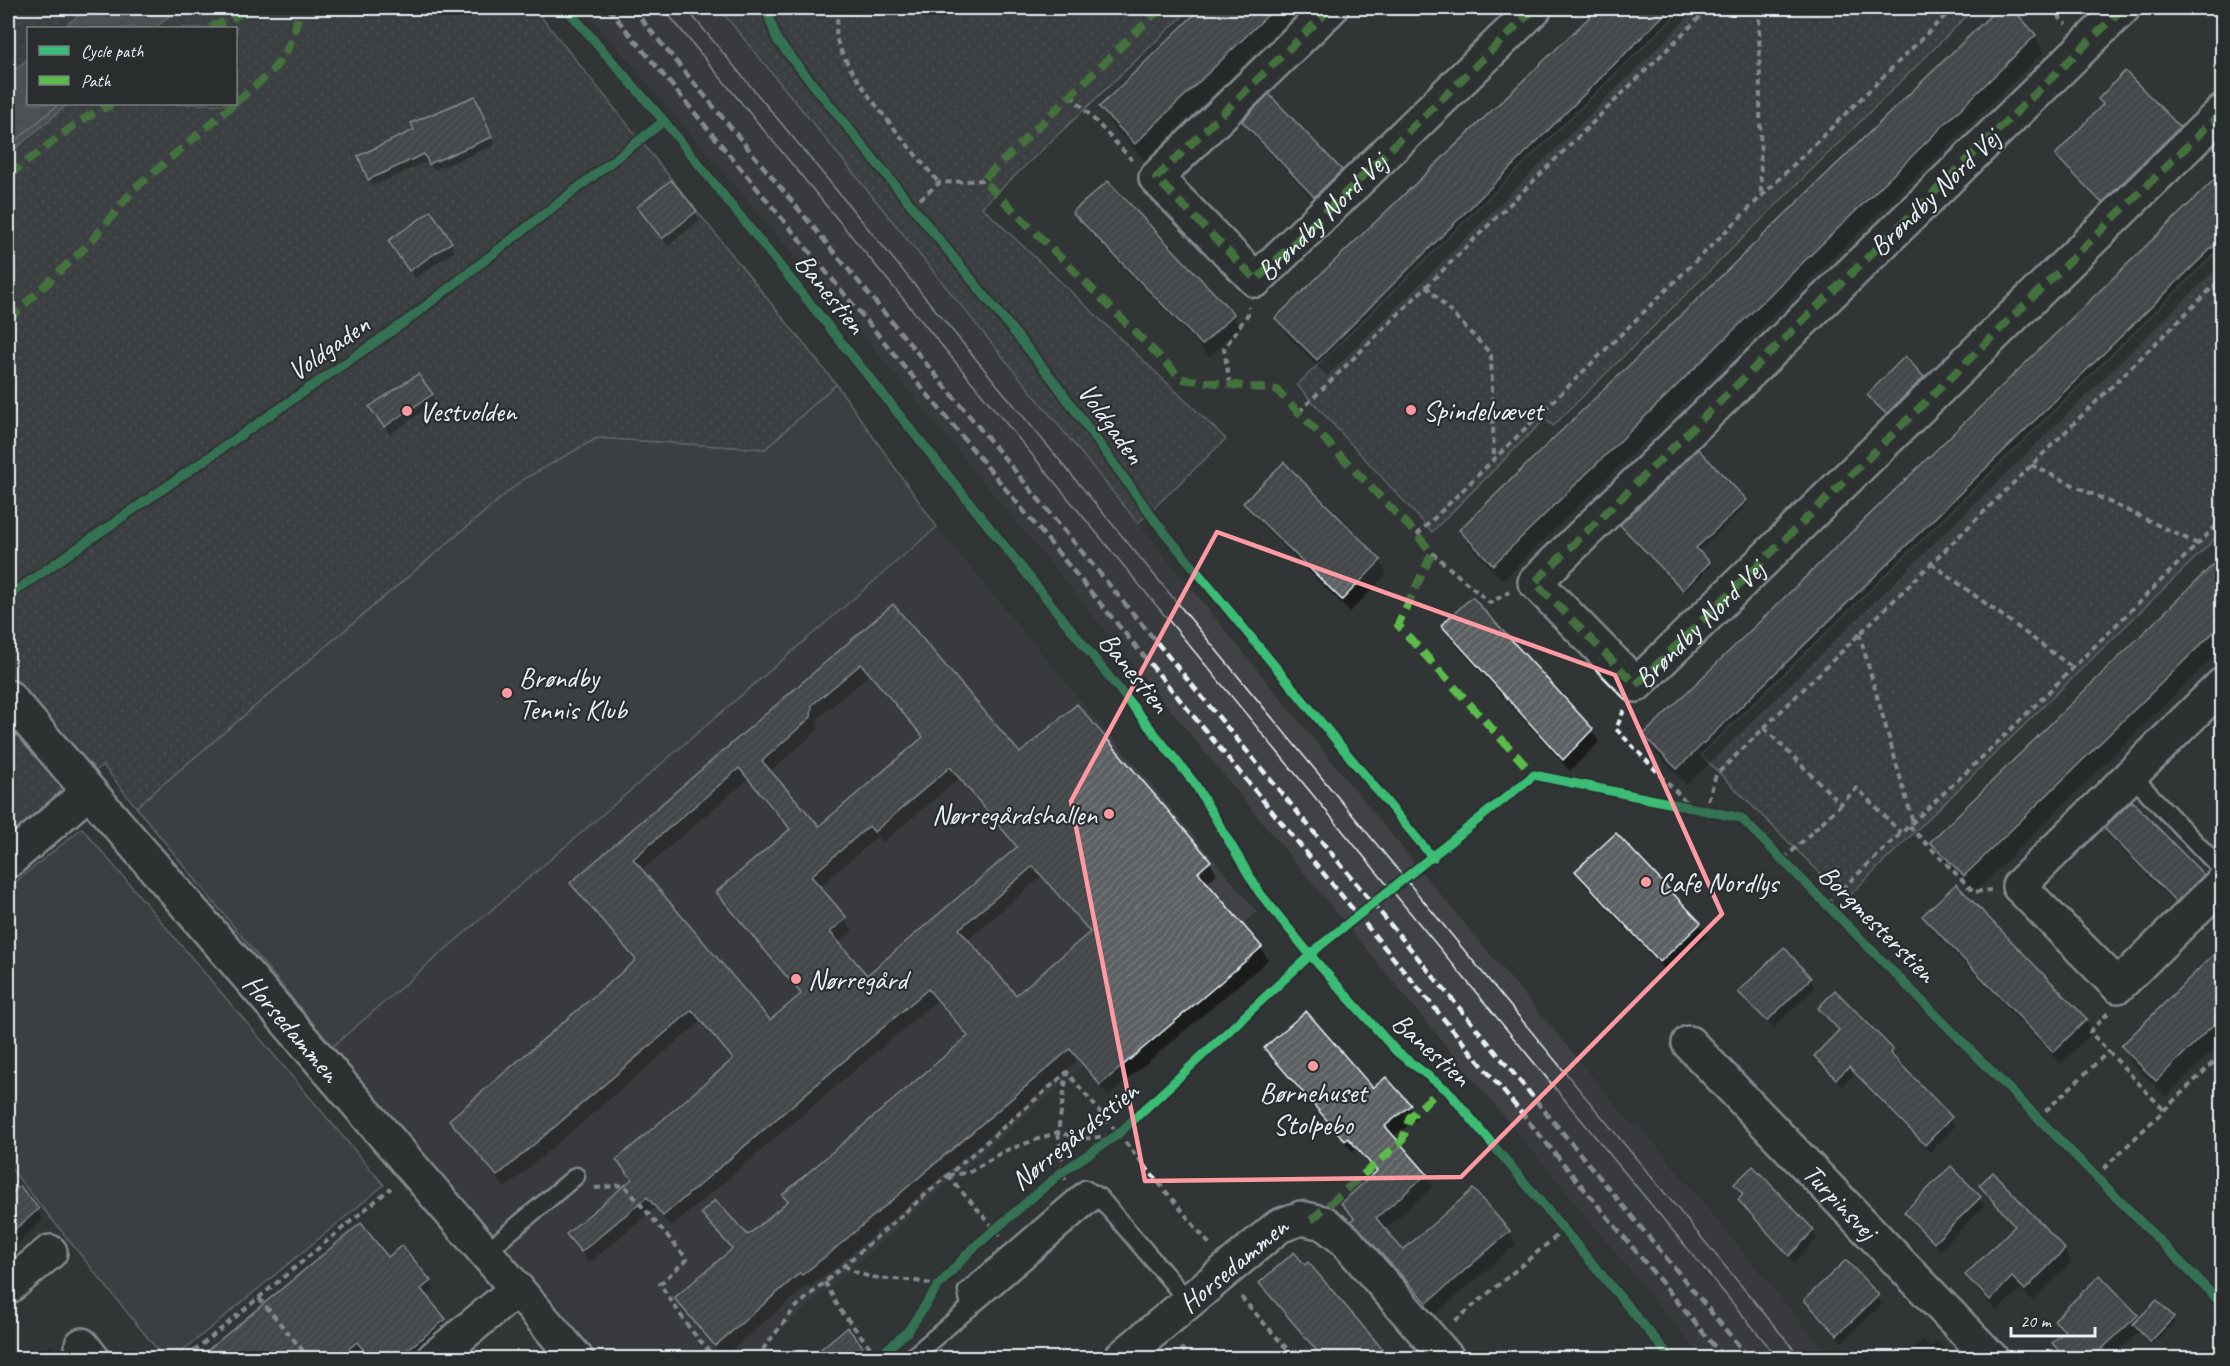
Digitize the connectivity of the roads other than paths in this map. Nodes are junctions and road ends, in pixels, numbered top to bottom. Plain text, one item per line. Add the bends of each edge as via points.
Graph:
1 (1330, 8) edge
2 (1535, 8) edge
3 (2122, 8) edge
4 (2223, 112) edge
5 (2223, 685) edge
6 (8, 697) edge
7 (2131, 775) junction
8 (88, 792) junction
9 (8, 861) edge
10 (2223, 870) edge
11 (2223, 883) edge
12 (1689, 1043) dead end
13 (576, 1176) road end
14 (1099, 1197) junction
15 (50, 1252) dead end
16 (486, 1252) junction
17 (8, 1287) edge
18 (517, 1289) junction
19 (1188, 1301) junction
20 (970, 1307) junction
21 (1439, 1350) edge
22 (434, 1359) edge
23 (576, 1359) edge
24 (910, 1359) edge
25 (1121, 1359) edge
26 (1991, 1359) edge

1 - 2 street, Brøndby Nord Vej via 1156,178 1256,280
3 - 4 street, Brøndby Nord Vej via 1535,582 1636,686
5 - 7 street
6 - 8 street, Horsedammen
7 - 10 lane
7 - 11 street via 2019,886 2118,986
8 - 9 street
8 - 16 street, Horsedammen
12 - 26 street, Turpinsvej
13 - 16 lane
14 - 19 lane
14 - 20 lane
14 - 20 lane via 1085,1189 967,1291
15 - 17 street
16 - 18 street, Horsedammen
18 - 22 street
18 - 23 street, Horsedammen
19 - 21 street, Horsedammen via 1279,1226 1301,1218 1324,1223 1345,1240
19 - 25 street, Horsedammen
20 - 24 lane

